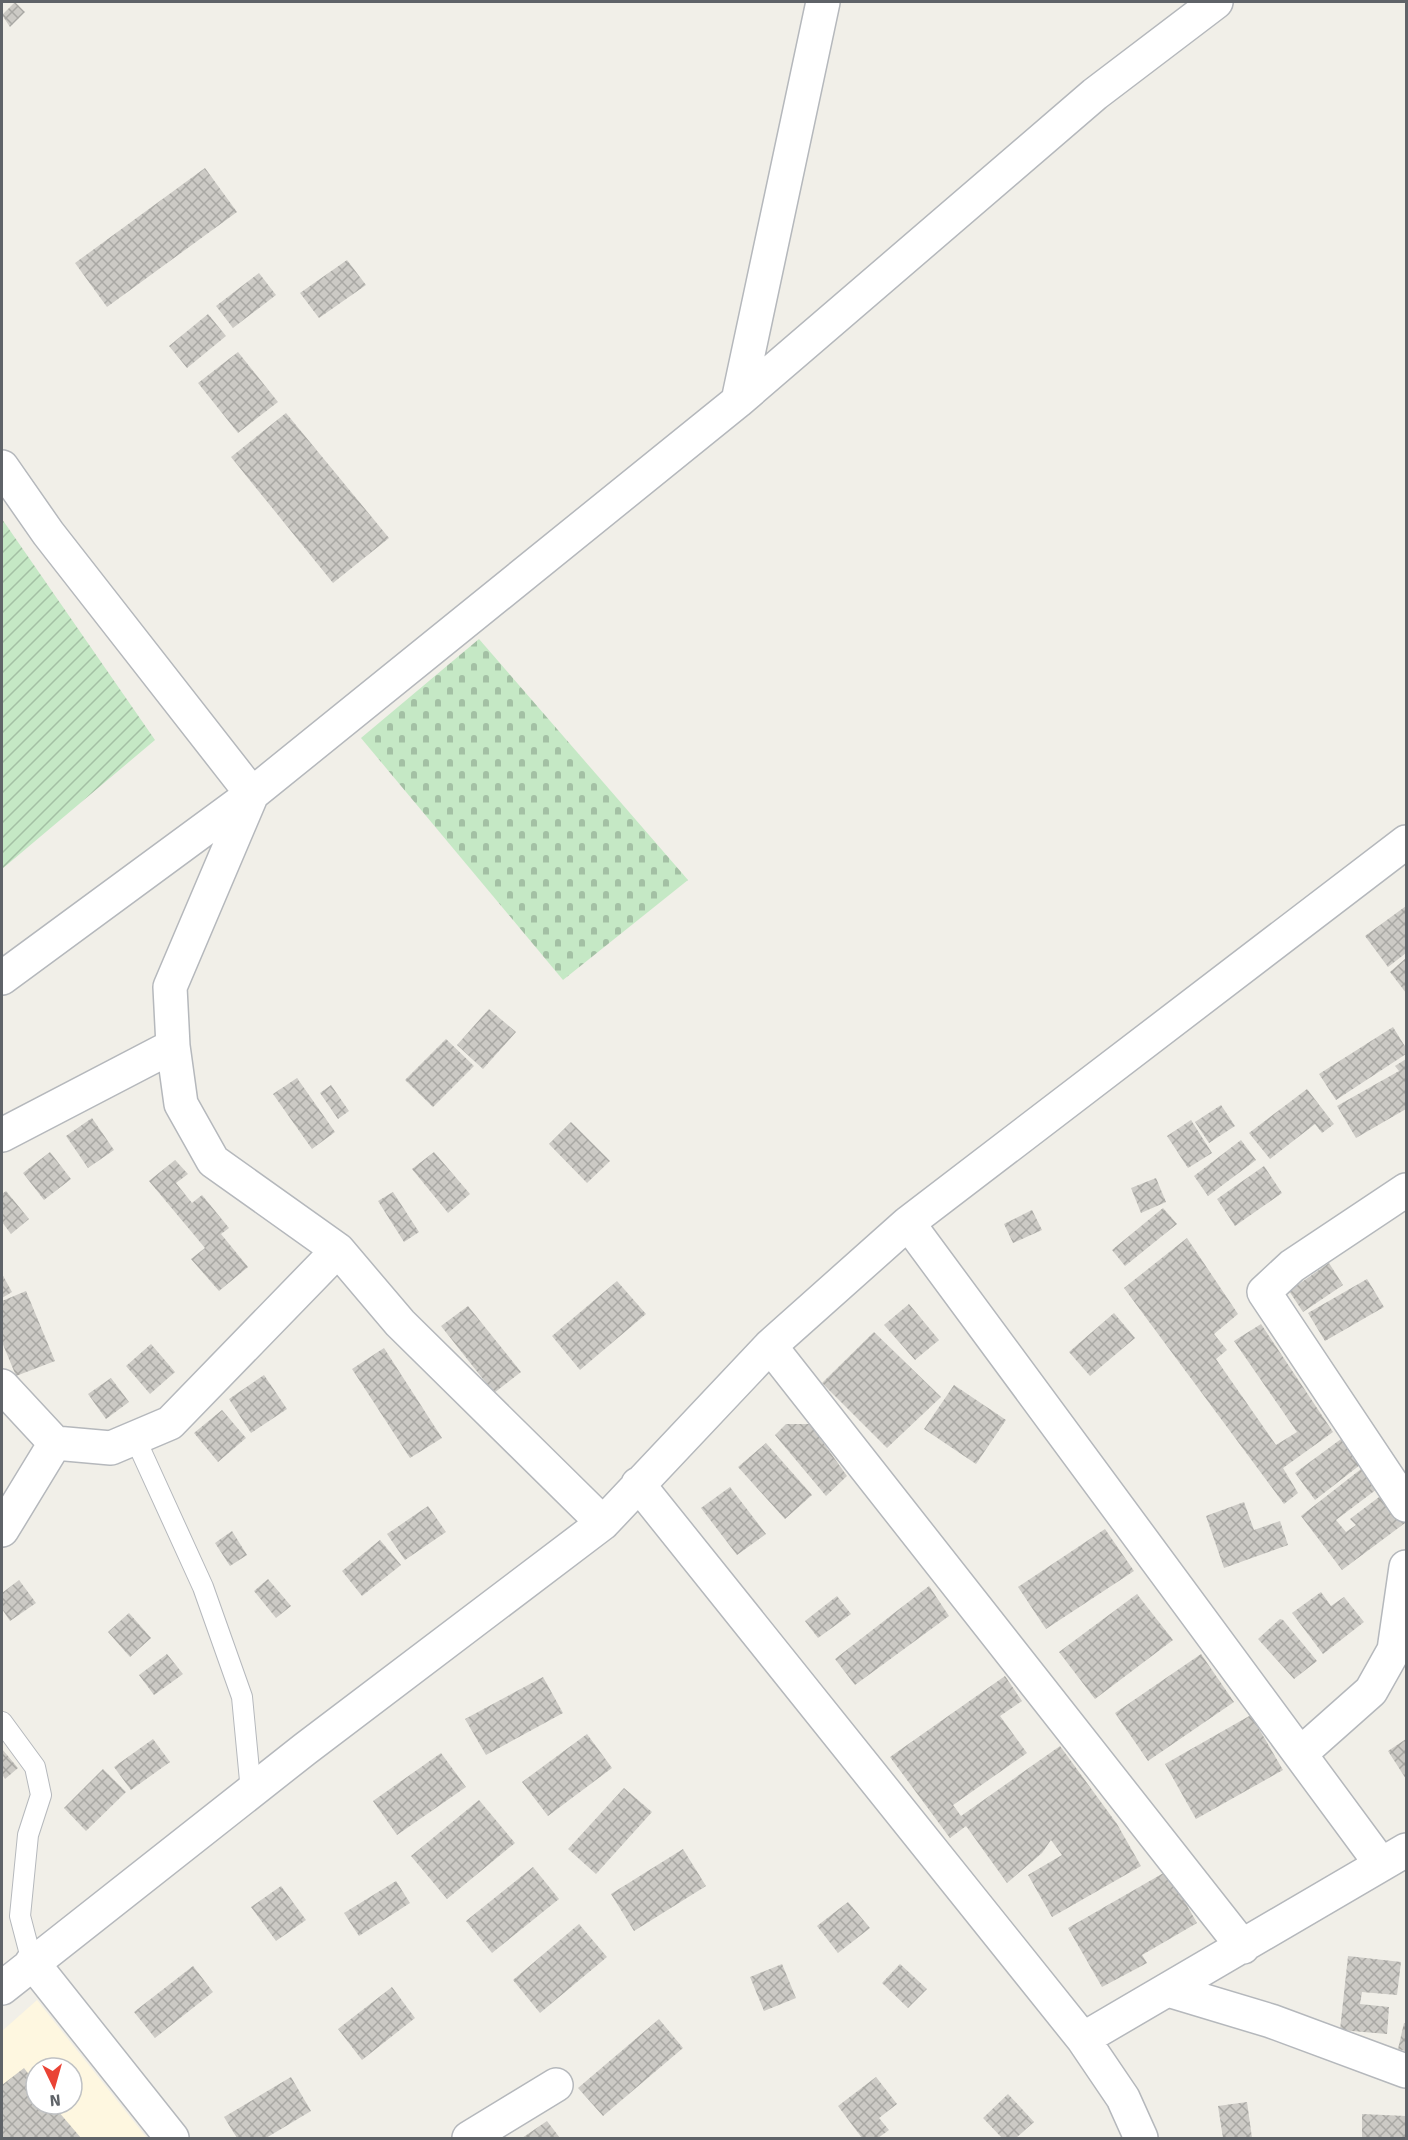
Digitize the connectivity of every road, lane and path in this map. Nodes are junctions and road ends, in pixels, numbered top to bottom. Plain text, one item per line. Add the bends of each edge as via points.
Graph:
1 (823, 2) edge
2 (1216, 2) edge
3 (738, 400) junction
4 (2, 467) edge
5 (252, 794) junction
6 (1407, 842) edge
7 (2, 978) edge
8 (173, 1046) junction
9 (2, 1135) edge
10 (1407, 1190) edge
11 (908, 1223) junction
12 (338, 1251) junction
13 (770, 1346) junction
14 (2, 1386) edge
15 (135, 1438) junction
16 (55, 1443) junction
17 (638, 1484) junction
18 (1407, 1505) edge
19 (603, 1523) junction
20 (2, 1530) edge
21 (1407, 1567) edge
22 (2, 1722) edge
23 (1300, 1754) junction
24 (251, 1791) junction
25 (1394, 1857) edge
26 (1243, 1947) junction
27 (32, 1962) junction
28 (2, 1988) edge
29 (1168, 1990) junction
30 (1083, 2039) junction
31 (1407, 2071) edge
32 (556, 2085) dead end
33 (172, 2139) edge
34 (469, 2139) edge
35 (1141, 2139) edge

1 - 3 street
2 - 3 street via 1095,94
3 - 5 street
4 - 5 street via 48,533
5 - 7 street
5 - 8 street via 170,987
6 - 11 street
8 - 9 street
8 - 12 street via 182,1104 213,1161
10 - 18 street via 1293,1266 1264,1292
11 - 13 street
11 - 23 street
12 - 15 street via 170,1423
12 - 19 street via 400,1323
13 - 17 street
13 - 26 street
14 - 16 street
15 - 16 street via 111,1448
15 - 24 lane via 203,1587 242,1697
16 - 20 street
17 - 19 street
17 - 30 street
19 - 24 street
21 - 23 street via 1394,1650 1371,1692
22 - 27 lane via 35,1767 41,1795 28,1835 20,1916
23 - 25 street
24 - 27 street
25 - 26 street
26 - 29 street
27 - 28 street
27 - 33 street
29 - 30 street
29 - 31 street
30 - 35 street via 1123,2098
32 - 34 street

